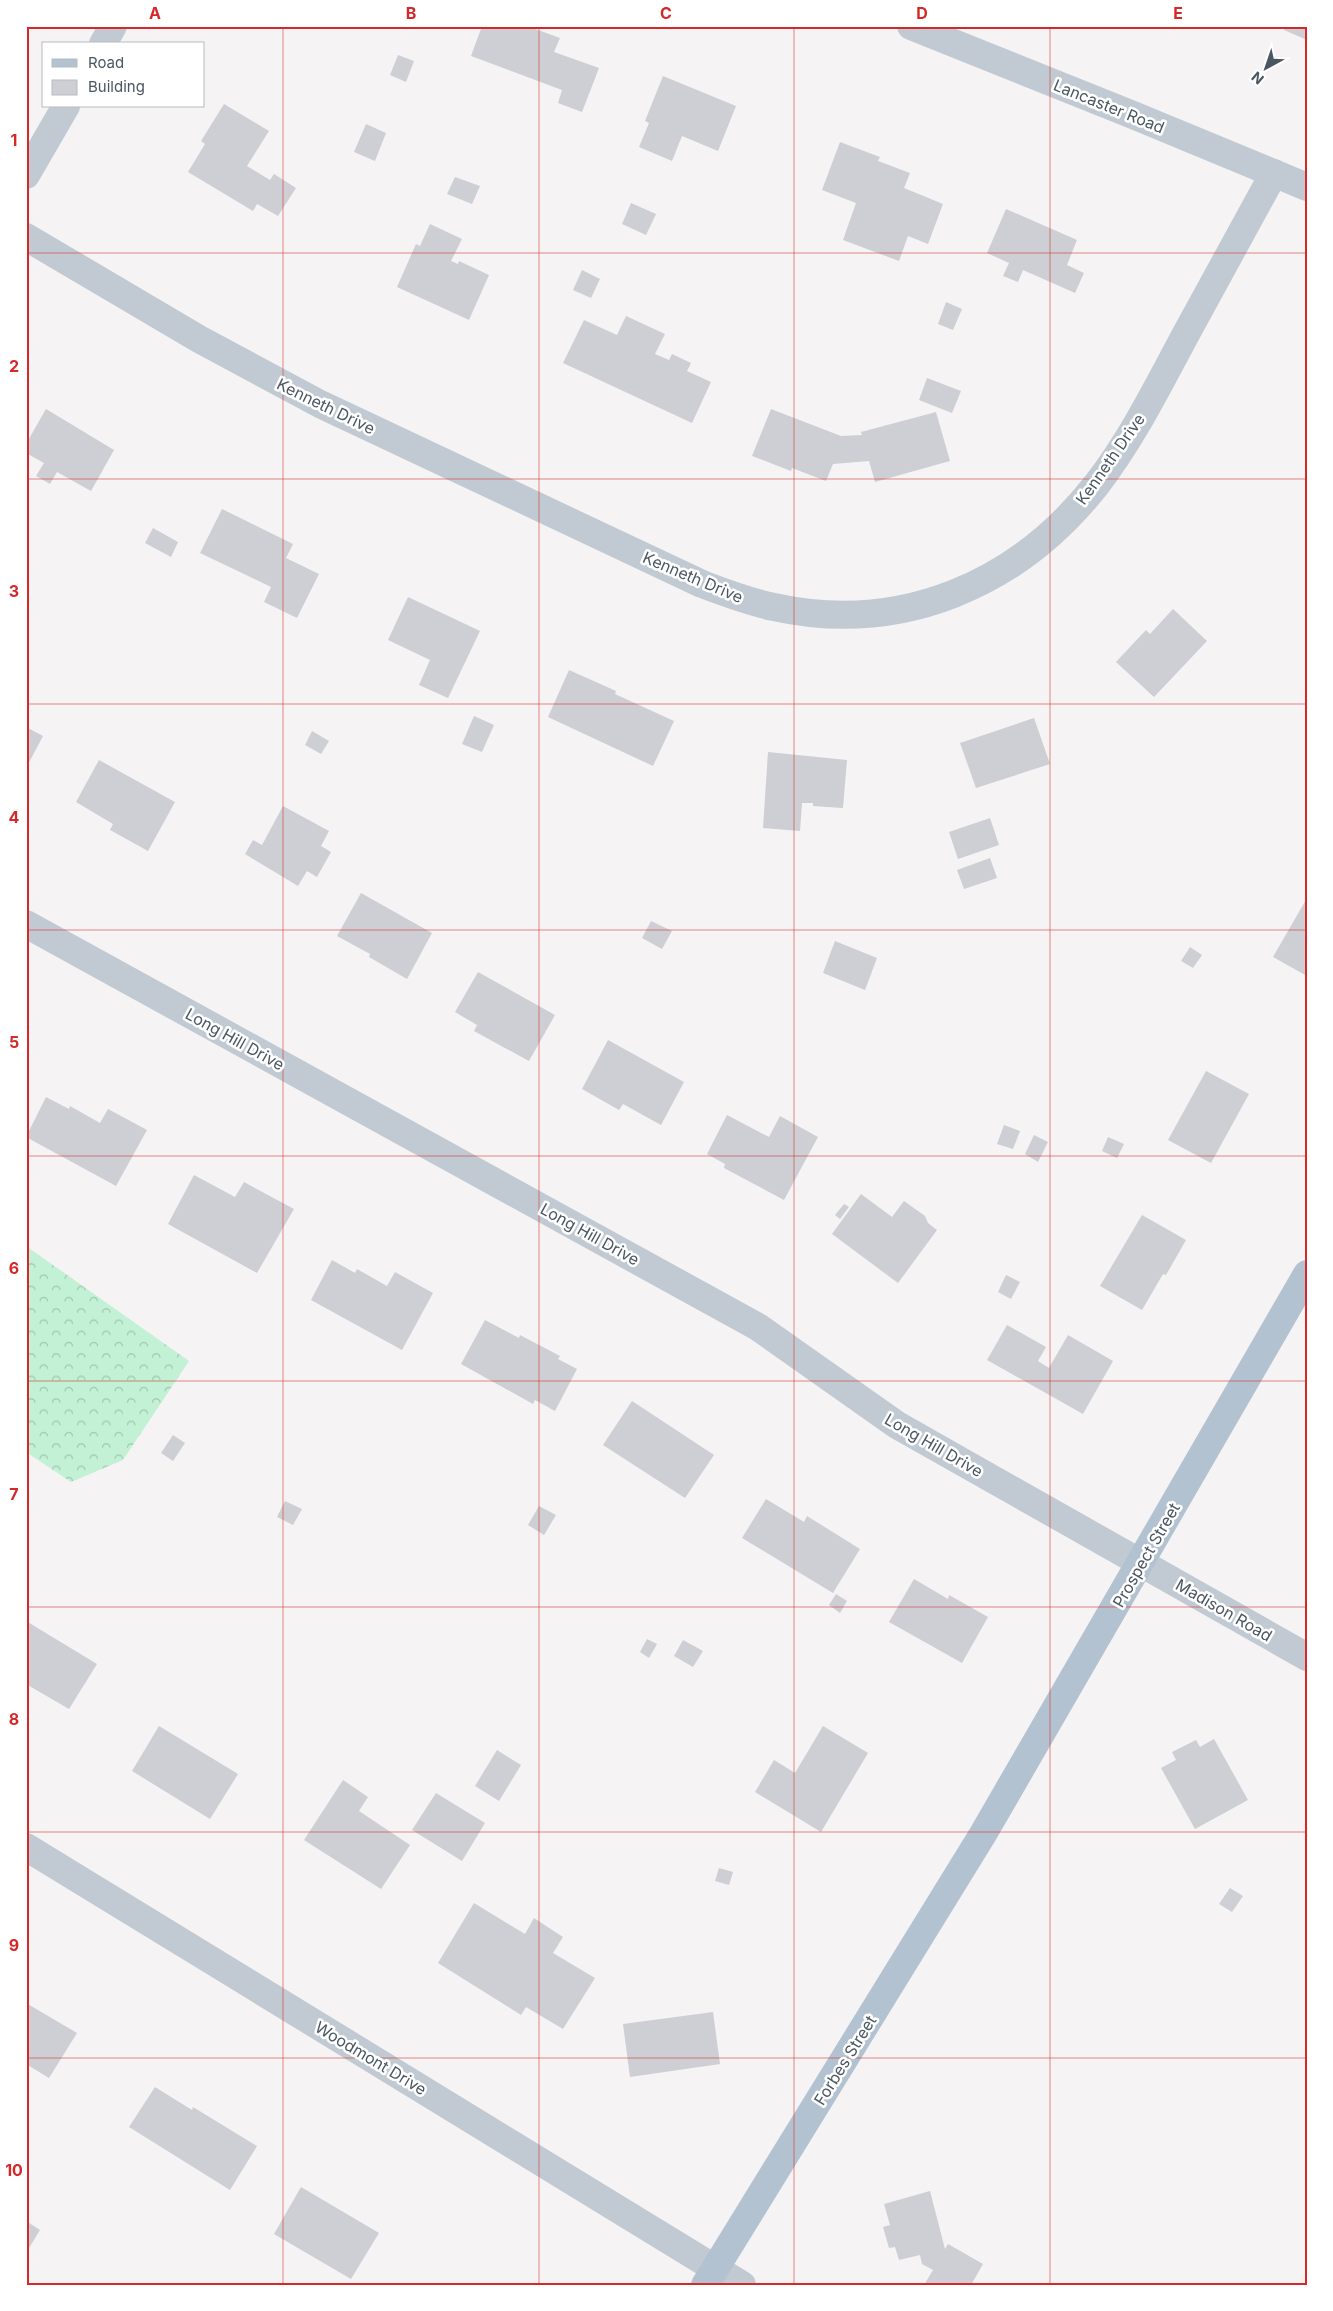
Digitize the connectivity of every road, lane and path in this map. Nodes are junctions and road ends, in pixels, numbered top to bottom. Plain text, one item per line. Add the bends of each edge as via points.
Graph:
1 (113, 26) edge
2 (911, 26) edge
3 (104, 42) edge
4 (65, 108) edge
5 (1274, 173) junction
6 (26, 175) edge
7 (1307, 187) edge
8 (26, 238) edge
9 (26, 924) edge
10 (1307, 1274) edge
11 (1141, 1563) junction
12 (1307, 1657) edge
13 (984, 1834) joint
14 (26, 1847) edge
15 (710, 2277) edge
16 (742, 2285) edge

1 - 3 street
2 - 5 street, Lancaster Road
4 - 6 street
5 - 7 street, Lancaster Road
5 - 8 street, Kenneth Drive via 1148,406 1124,446 1076,508 1031,551 951,597 886,612 850,614 775,608 702,584 320,404 199,339
9 - 11 street, Long Hill Drive via 758,1327 897,1425
10 - 11 main road, Prospect Street
11 - 12 street, Madison Road
11 - 13 main road, Prospect Street
13 - 15 main road, Forbes Street
14 - 15 street, Woodmont Drive
15 - 16 street, Woodmont Drive

